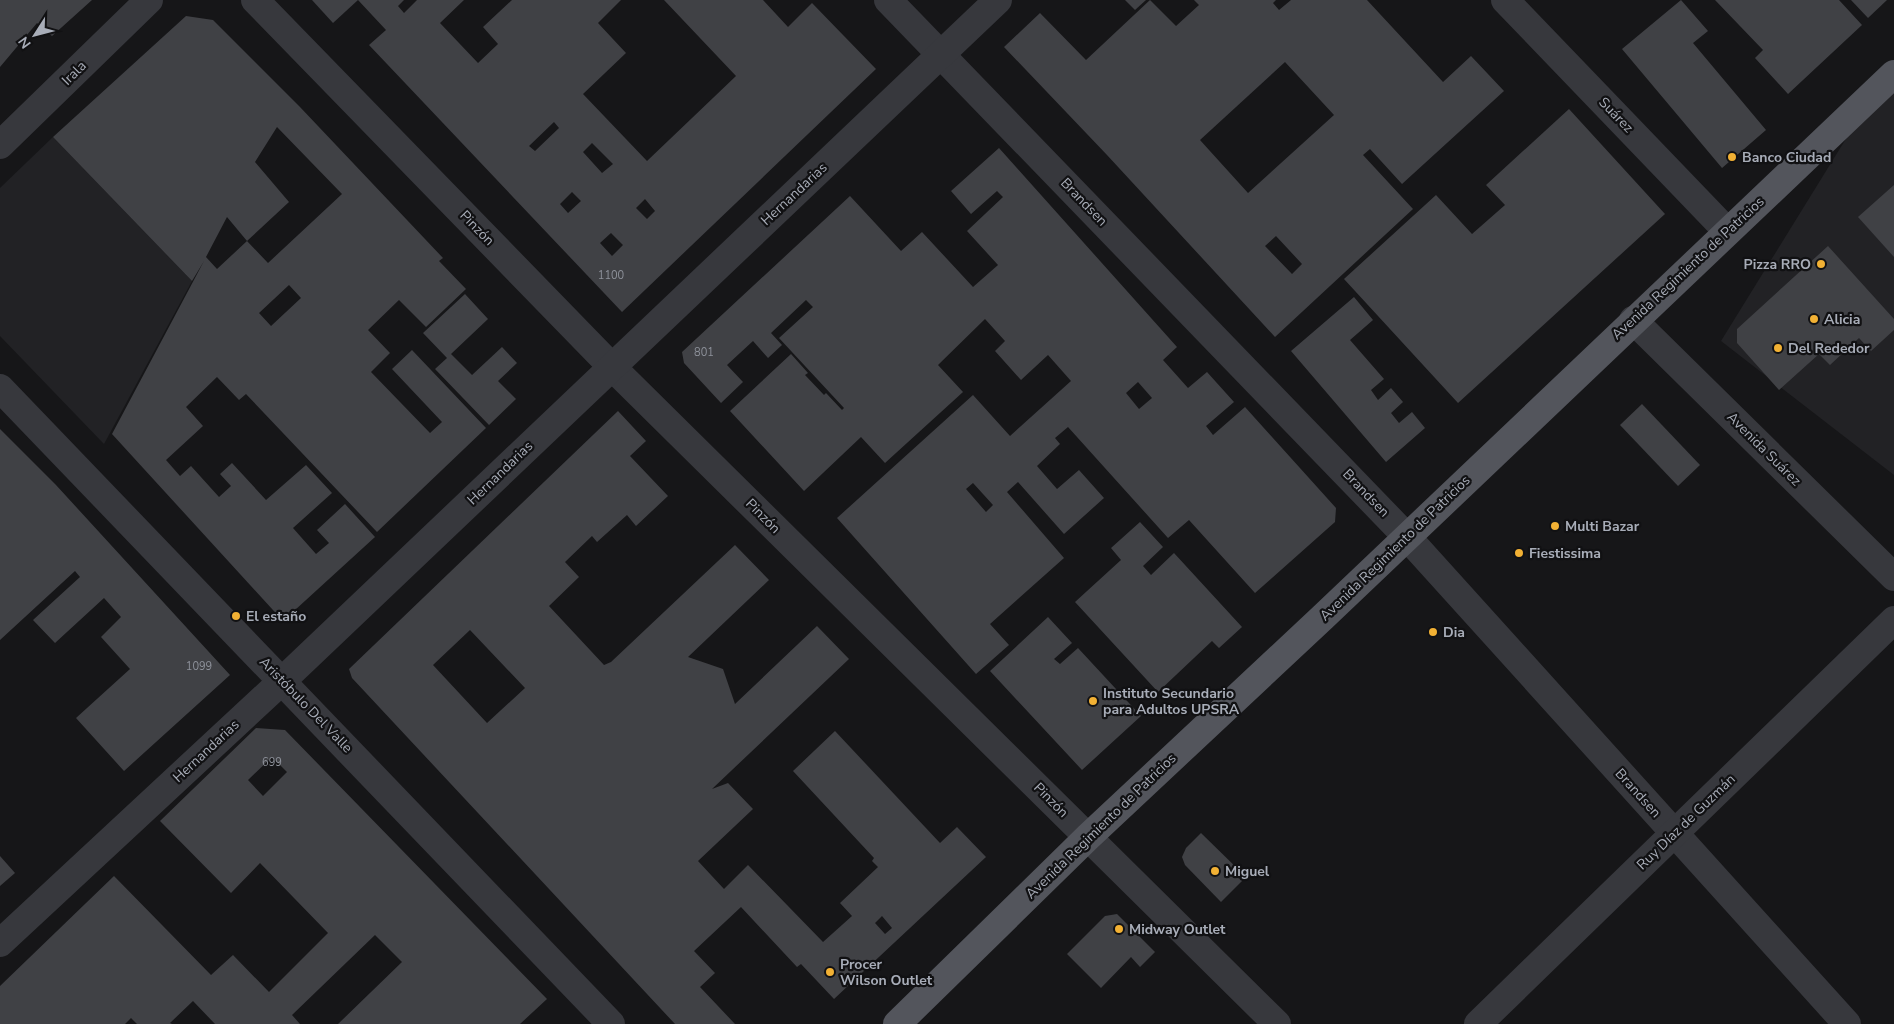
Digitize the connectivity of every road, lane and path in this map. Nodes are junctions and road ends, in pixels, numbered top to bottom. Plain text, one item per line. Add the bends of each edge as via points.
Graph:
1 (149, 0) edge
2 (255, 0) edge
3 (888, 0) edge
4 (998, 0) edge
5 (1506, 0) edge
6 (941, 55) junction
7 (1894, 74) edge
8 (0, 145) edge
9 (1727, 231) junction
10 (1633, 320) junction
11 (612, 367) junction
12 (0, 388) edge
13 (1407, 536) junction
14 (1894, 577) edge
15 (1894, 620) edge
16 (282, 680) junction
17 (1675, 833) junction
18 (1088, 837) junction
19 (0, 943) edge
20 (611, 1024) edge
21 (897, 1024) edge
22 (1278, 1024) edge
23 (1478, 1024) edge
24 (1847, 1024) edge

1 - 8 street, Irala
2 - 11 street, Pinzón
3 - 6 street, Brandsen
4 - 6 street, Hernandarias
5 - 9 street, Suárez
6 - 11 street, Hernandarias
6 - 13 street, Brandsen
7 - 9 main road, Avenida Regimiento de Patricios
9 - 10 main road, Avenida Regimiento de Patricios
10 - 13 main road, Avenida Regimiento de Patricios
10 - 14 street, Avenida Suárez
11 - 16 street, Hernandarias
11 - 18 street, Pinzón
12 - 16 street, Aristóbulo Del Valle
13 - 17 street, Brandsen
13 - 18 main road, Avenida Regimiento de Patricios
15 - 17 street, Ruy Díaz de Guzmán
16 - 19 street, Hernandarias
16 - 20 street, Aristóbulo Del Valle
17 - 23 street, Ruy Díaz de Guzmán
17 - 24 street, Brandsen
18 - 21 main road, Avenida Regimiento de Patricios
18 - 22 street, Pinzón

